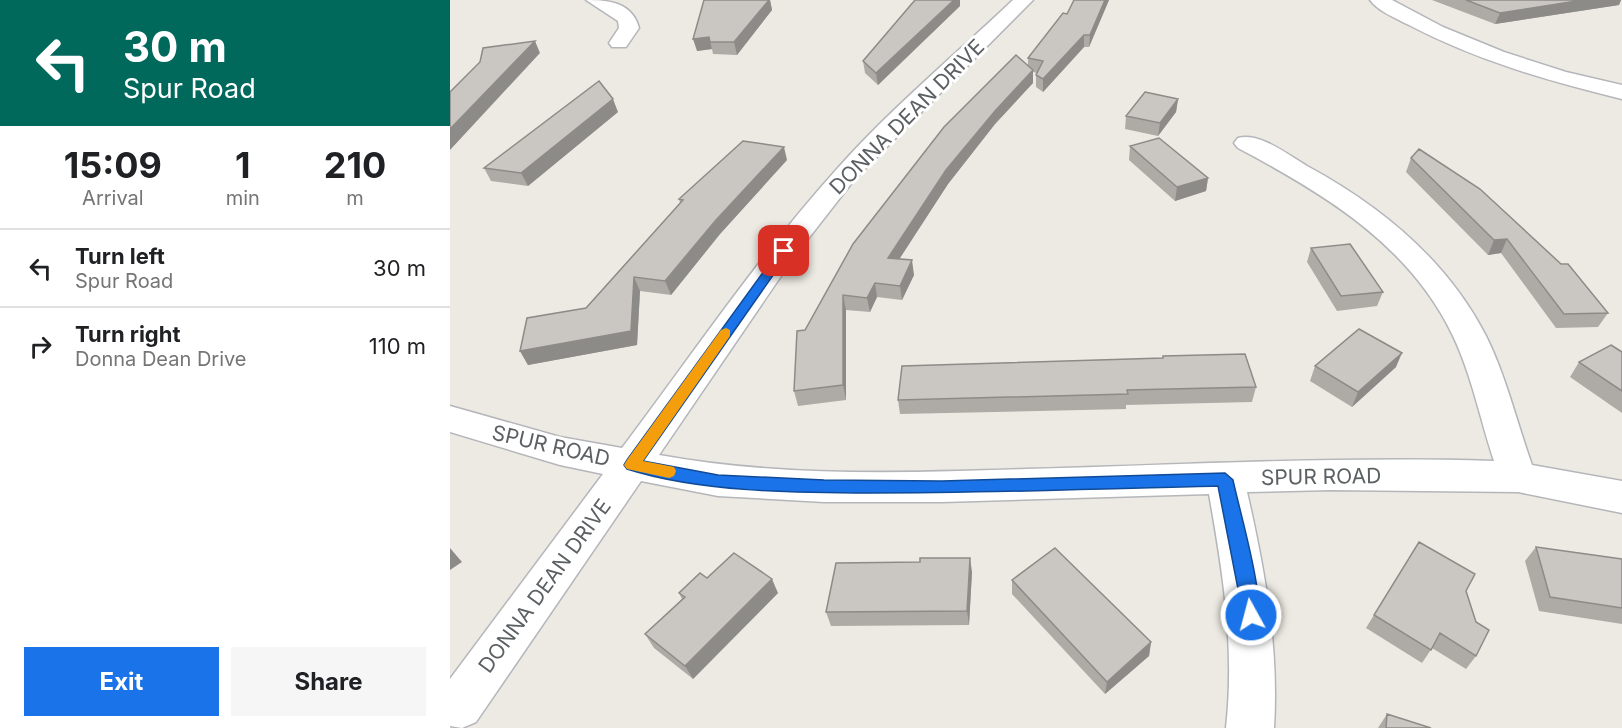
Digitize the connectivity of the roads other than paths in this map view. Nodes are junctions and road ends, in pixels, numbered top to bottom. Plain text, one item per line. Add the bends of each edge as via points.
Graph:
1 (595, 0) edge
2 (1024, 0) edge
3 (1379, 0) edge
4 (619, 43) dead end
5 (1622, 92) edge
6 (1246, 143) dead end
7 (450, 419) edge
8 (632, 465) junction
9 (1518, 477) junction
10 (1225, 480) junction
11 (1622, 497) edge
12 (459, 706) dead end
13 (1250, 728) edge

1 - 4 street via 627,19 629,28
2 - 8 street, DONNA DEAN DRIVE via 845,175 784,251
3 - 5 street via 1430,28 1489,53
6 - 9 street via 1314,178 1367,214 1423,266 1448,298 1470,338
7 - 8 street, SPUR ROAD via 560,451
8 - 10 street, SPUR ROAD via 718,481 824,487
8 - 12 street, DONNA DEAN DRIVE
9 - 10 street, SPUR ROAD
9 - 11 street, SPUR ROAD
10 - 13 street via 1249,591 1255,661

